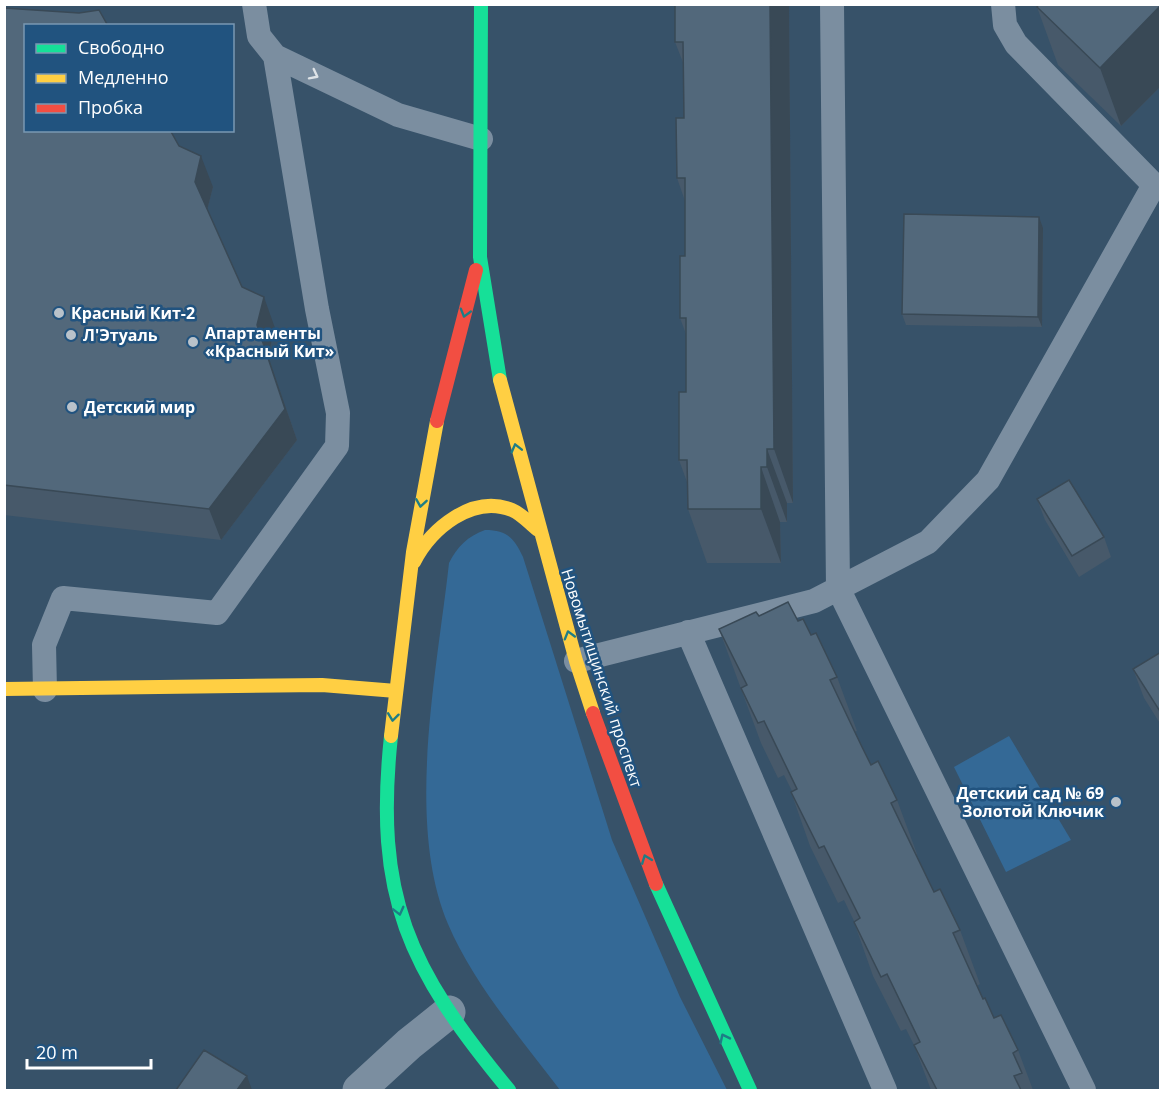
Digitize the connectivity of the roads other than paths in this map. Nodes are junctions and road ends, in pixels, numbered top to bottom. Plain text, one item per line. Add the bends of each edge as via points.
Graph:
1 (254, 4) edge
2 (481, 4) edge
3 (832, 4) edge
4 (1004, 4) edge
5 (275, 56) junction
6 (481, 139) junction
7 (480, 256) junction
8 (538, 530) junction
9 (410, 570) junction
10 (838, 588) junction
11 (688, 632) junction
12 (576, 661) junction
13 (4, 689) edge
14 (45, 690) junction
15 (396, 691) junction
16 (449, 1012) junction
17 (359, 1090) edge
18 (509, 1090) edge
19 (750, 1090) edge
20 (885, 1090) edge
21 (1084, 1090) edge

1 - 5 lane via 259,36
2 - 6 main road, Новомытищинский проспект
3 - 10 lane
4 - 10 lane via 1005,25 1016,45 1154,185 988,480 928,542
5 -> 6 lane via 398,115
5 - 14 lane via 338,413 337,446 217,613 63,598 44,645
6 - 7 main road, Новомытищинский проспект
8 -> 7 main road, Новомытищинский проспект via 502,392
7 -> 9 main road, Новомытищинский проспект via 439,411
8 - 9 main road via 511,510 488,507 461,514 439,527 419,548
12 -> 8 main road, Новомытищинский проспект
9 - 15 main road, Новомытищинский проспект
10 - 11 lane via 814,600
10 - 21 lane
11 - 12 lane
11 - 20 lane
19 -> 12 main road, Новомытищинский проспект via 651,873
13 - 14 main road
14 - 15 main road via 322,685
15 -> 16 main road, Новомытищинский проспект via 386,819 391,876 402,921 421,969
16 - 17 street
16 - 18 main road, Новомытищинский проспект

